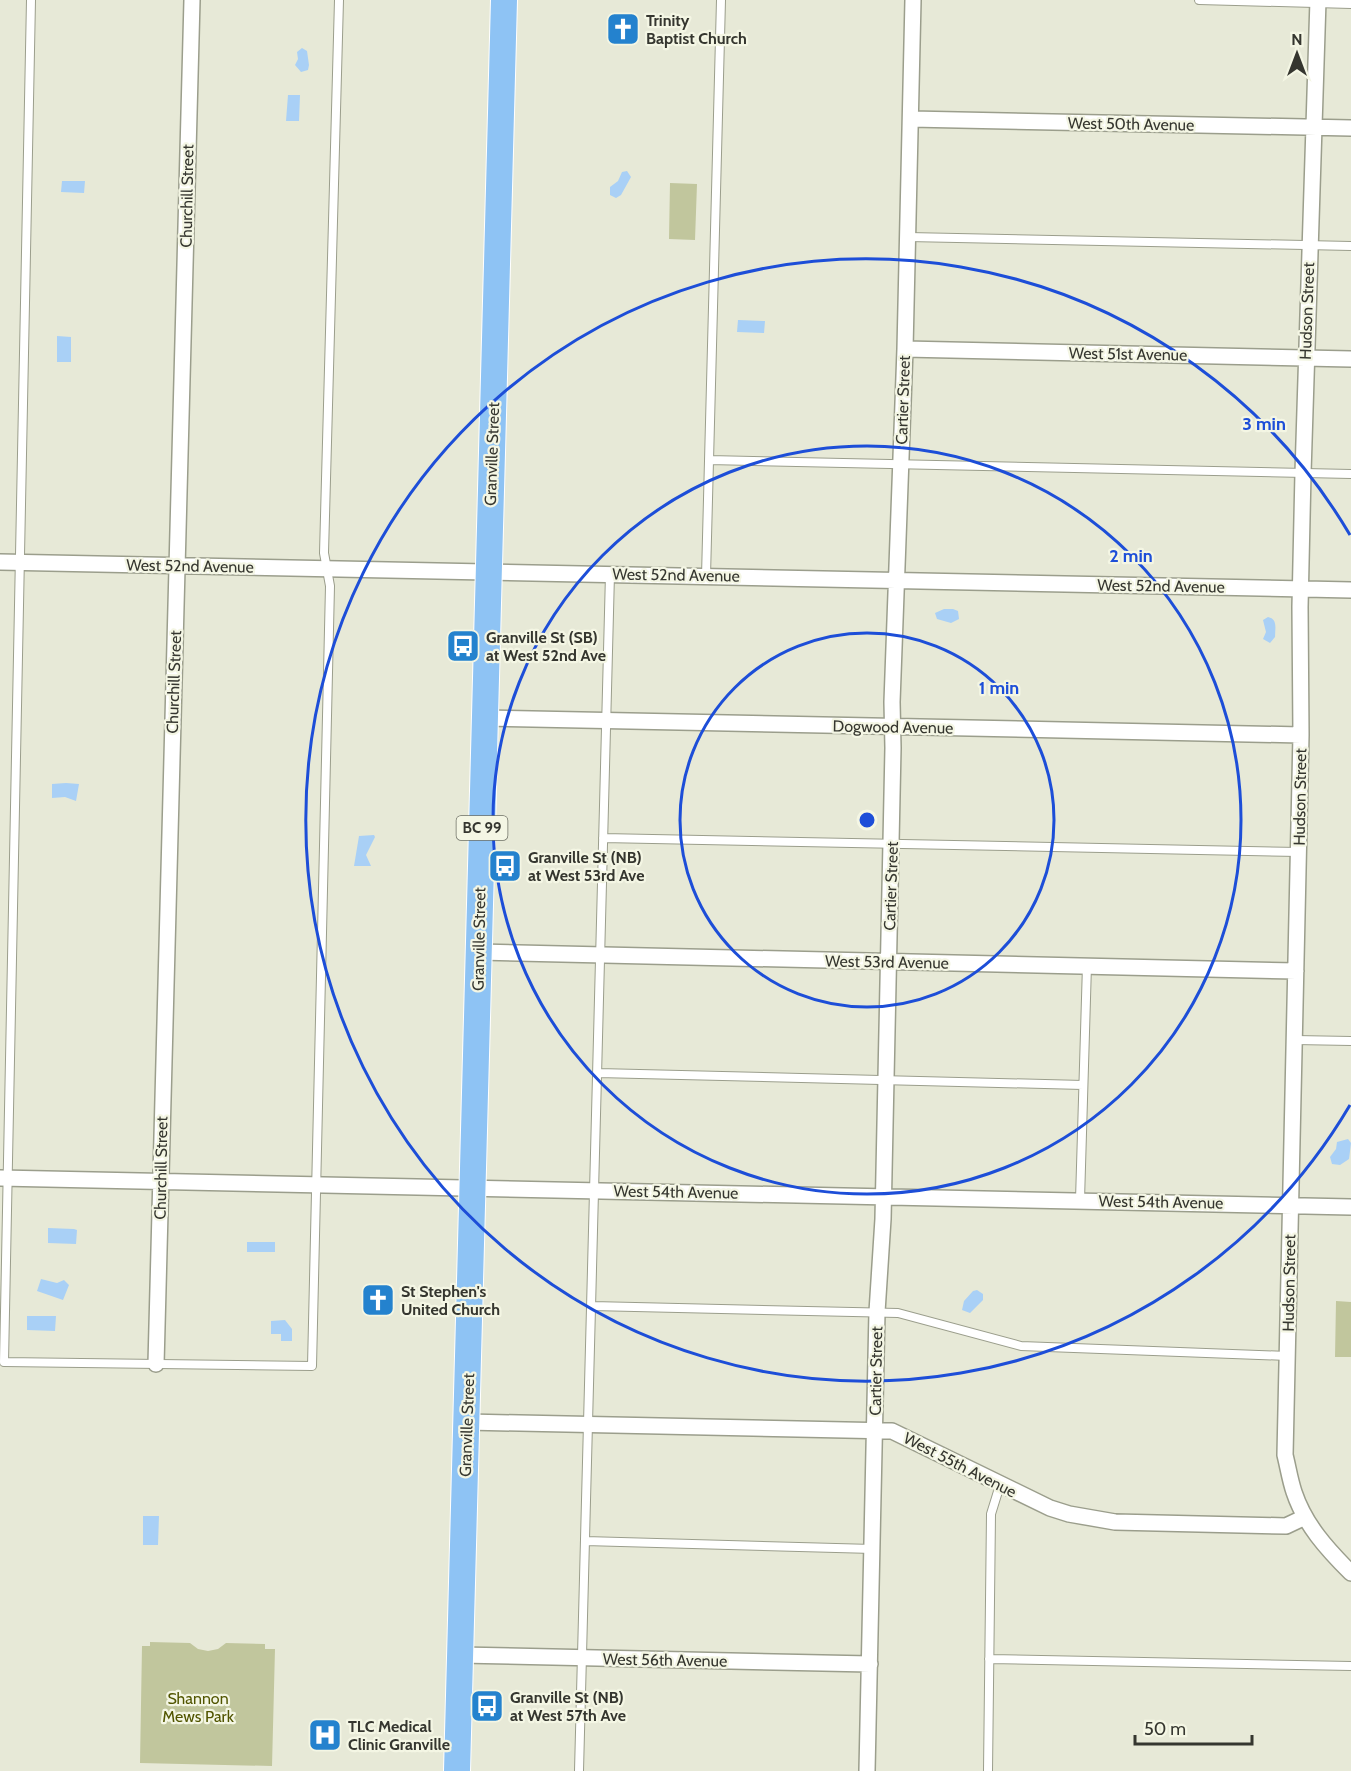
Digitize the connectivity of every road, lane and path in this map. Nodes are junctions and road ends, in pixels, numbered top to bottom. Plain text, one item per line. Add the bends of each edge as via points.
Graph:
1 (32, 0) edge
2 (192, 0) edge
3 (339, 0) edge
4 (504, 0) edge
5 (721, 0) edge
6 (913, 0) edge
7 (1199, 0) edge
8 (1318, 2) edge
9 (1351, 4) edge
10 (911, 119) junction
11 (1313, 127) junction
12 (1351, 128) edge
13 (908, 237) junction
14 (1309, 244) junction
15 (1351, 246) edge
16 (905, 349) junction
17 (1306, 358) junction
18 (1351, 358) edge
19 (709, 460) junction
20 (900, 464) junction
21 (1303, 473) junction
22 (1351, 474) edge
23 (0, 562) edge
24 (21, 562) junction
25 (177, 565) junction
26 (327, 569) junction
27 (489, 571) junction
28 (610, 574) junction
29 (706, 576) junction
30 (897, 580) junction
31 (1301, 589) junction
32 (1351, 590) edge
33 (485, 718) junction
34 (606, 720) junction
35 (893, 727) junction
36 (1301, 735) junction
37 (603, 838) junction
38 (892, 845) junction
39 (1299, 852) junction
40 (479, 952) junction
41 (600, 953) junction
42 (889, 962) junction
43 (1087, 965) junction
44 (1296, 970) junction
45 (1295, 1040) junction
46 (1351, 1041) edge
47 (598, 1073) junction
48 (886, 1080) junction
49 (1083, 1085) junction
50 (4, 1178) edge
51 (160, 1181) junction
52 (317, 1184) junction
53 (473, 1188) junction
54 (595, 1190) junction
55 (884, 1197) junction
56 (1080, 1200) junction
57 (1290, 1205) junction
58 (1351, 1207) edge
59 (592, 1306) junction
60 (877, 1312) junction
61 (1287, 1356) junction
62 (156, 1364) junction
63 (467, 1422) junction
64 (589, 1426) junction
65 (875, 1431) junction
66 (1000, 1485) junction
67 (1305, 1517) junction
68 (585, 1541) junction
69 (873, 1549) junction
70 (1351, 1573) edge
71 (460, 1655) junction
72 (582, 1658) junction
73 (988, 1659) junction
74 (870, 1664) junction
75 (1351, 1666) edge
76 (458, 1771) edge
77 (579, 1771) edge
78 (867, 1771) edge
79 (988, 1771) edge

1 - 24 lane
2 - 25 street, Churchill Street
3 - 26 lane via 324,553
4 - 27 highway, Granville Street / BC 99
5 - 19 lane
6 - 10 street, Cartier Street
7 - 8 lane
8 - 9 lane
8 - 11 street, Hudson Street
10 - 11 street, West 50th Avenue
10 - 13 street, Cartier Street
11 - 12 street, West 50th Avenue
11 - 14 street, Hudson Street
13 - 14 lane
13 - 16 street, Cartier Street
14 - 15 lane
14 - 17 street, Hudson Street
16 - 17 street, West 51st Avenue
16 - 20 street, Cartier Street
17 - 18 street, West 51st Avenue
17 - 21 street, Hudson Street
19 - 20 lane
19 - 29 lane
20 - 21 lane
20 - 30 street, Cartier Street
21 - 22 lane
21 - 31 street, Hudson Street
23 - 24 street, West 52nd Avenue
24 - 25 street, West 52nd Avenue
24 - 50 lane
25 - 26 street, West 52nd Avenue
25 - 51 street, Churchill Street
26 - 27 street, West 52nd Avenue
26 - 52 lane via 330,586
27 - 28 street, West 52nd Avenue
27 - 33 highway, Granville Street / BC 99
28 - 29 street, West 52nd Avenue
28 - 34 lane
29 - 30 street, West 52nd Avenue
30 - 31 street, West 52nd Avenue
30 - 35 street, Cartier Street
31 - 32 street, West 52nd Avenue
31 - 36 street, Hudson Street
33 - 34 street, Dogwood Avenue
33 - 40 highway, Granville Street / BC 99
34 - 35 street, Dogwood Avenue
34 - 37 lane
35 - 36 street, Dogwood Avenue
35 - 38 street, Cartier Street
36 - 39 street, Hudson Street
37 - 38 lane
37 - 41 lane
38 - 39 lane
38 - 42 street, Cartier Street
39 - 44 street, Hudson Street
40 - 41 street, West 53rd Avenue
40 - 53 highway, Granville Street / BC 99
41 - 42 street, West 53rd Avenue
41 - 47 lane
42 - 43 street, West 53rd Avenue
42 - 48 street, Cartier Street
43 - 44 street, West 53rd Avenue
43 - 49 lane
44 - 45 street, Hudson Street
45 - 46 lane
45 - 57 street, Hudson Street
47 - 48 lane
47 - 54 lane
48 - 49 lane
48 - 55 street, Cartier Street
49 - 56 lane
50 - 51 street, West 54th Avenue
50 - 62 lane via 4,1362
51 - 52 street, West 54th Avenue
51 - 62 street, Churchill Street
52 - 53 street, West 54th Avenue
52 - 62 lane via 312,1366
53 - 54 street, West 54th Avenue
53 - 63 highway, Granville Street / BC 99
54 - 55 street, West 54th Avenue
54 - 59 lane
55 - 56 street, West 54th Avenue
55 - 60 street, Cartier Street
56 - 57 street, West 54th Avenue
57 - 58 street, West 54th Avenue
57 - 61 street, Hudson Street
59 - 60 lane
59 - 64 lane
60 - 61 lane via 898,1313 1021,1346
60 - 65 street, Cartier Street
61 - 67 street, Hudson Street via 1285,1455
63 - 64 street, West 55th Avenue
63 - 71 highway, Granville Street / BC 99
64 - 65 street, West 55th Avenue
64 - 68 lane
65 - 66 street, West 55th Avenue via 895,1432
65 - 69 street, Cartier Street
66 - 67 street, West 55th Avenue via 1069,1514 1115,1522 1286,1526
66 - 73 lane via 991,1514
67 - 70 street, Hudson Street via 1330,1553
68 - 69 lane
68 - 72 lane
69 - 74 street, Cartier Street
71 - 72 street, West 56th Avenue
71 - 76 highway, Granville Street / BC 99
72 - 74 street, West 56th Avenue
72 - 77 lane
73 - 75 lane
73 - 79 lane
74 - 78 street, Cartier Street

